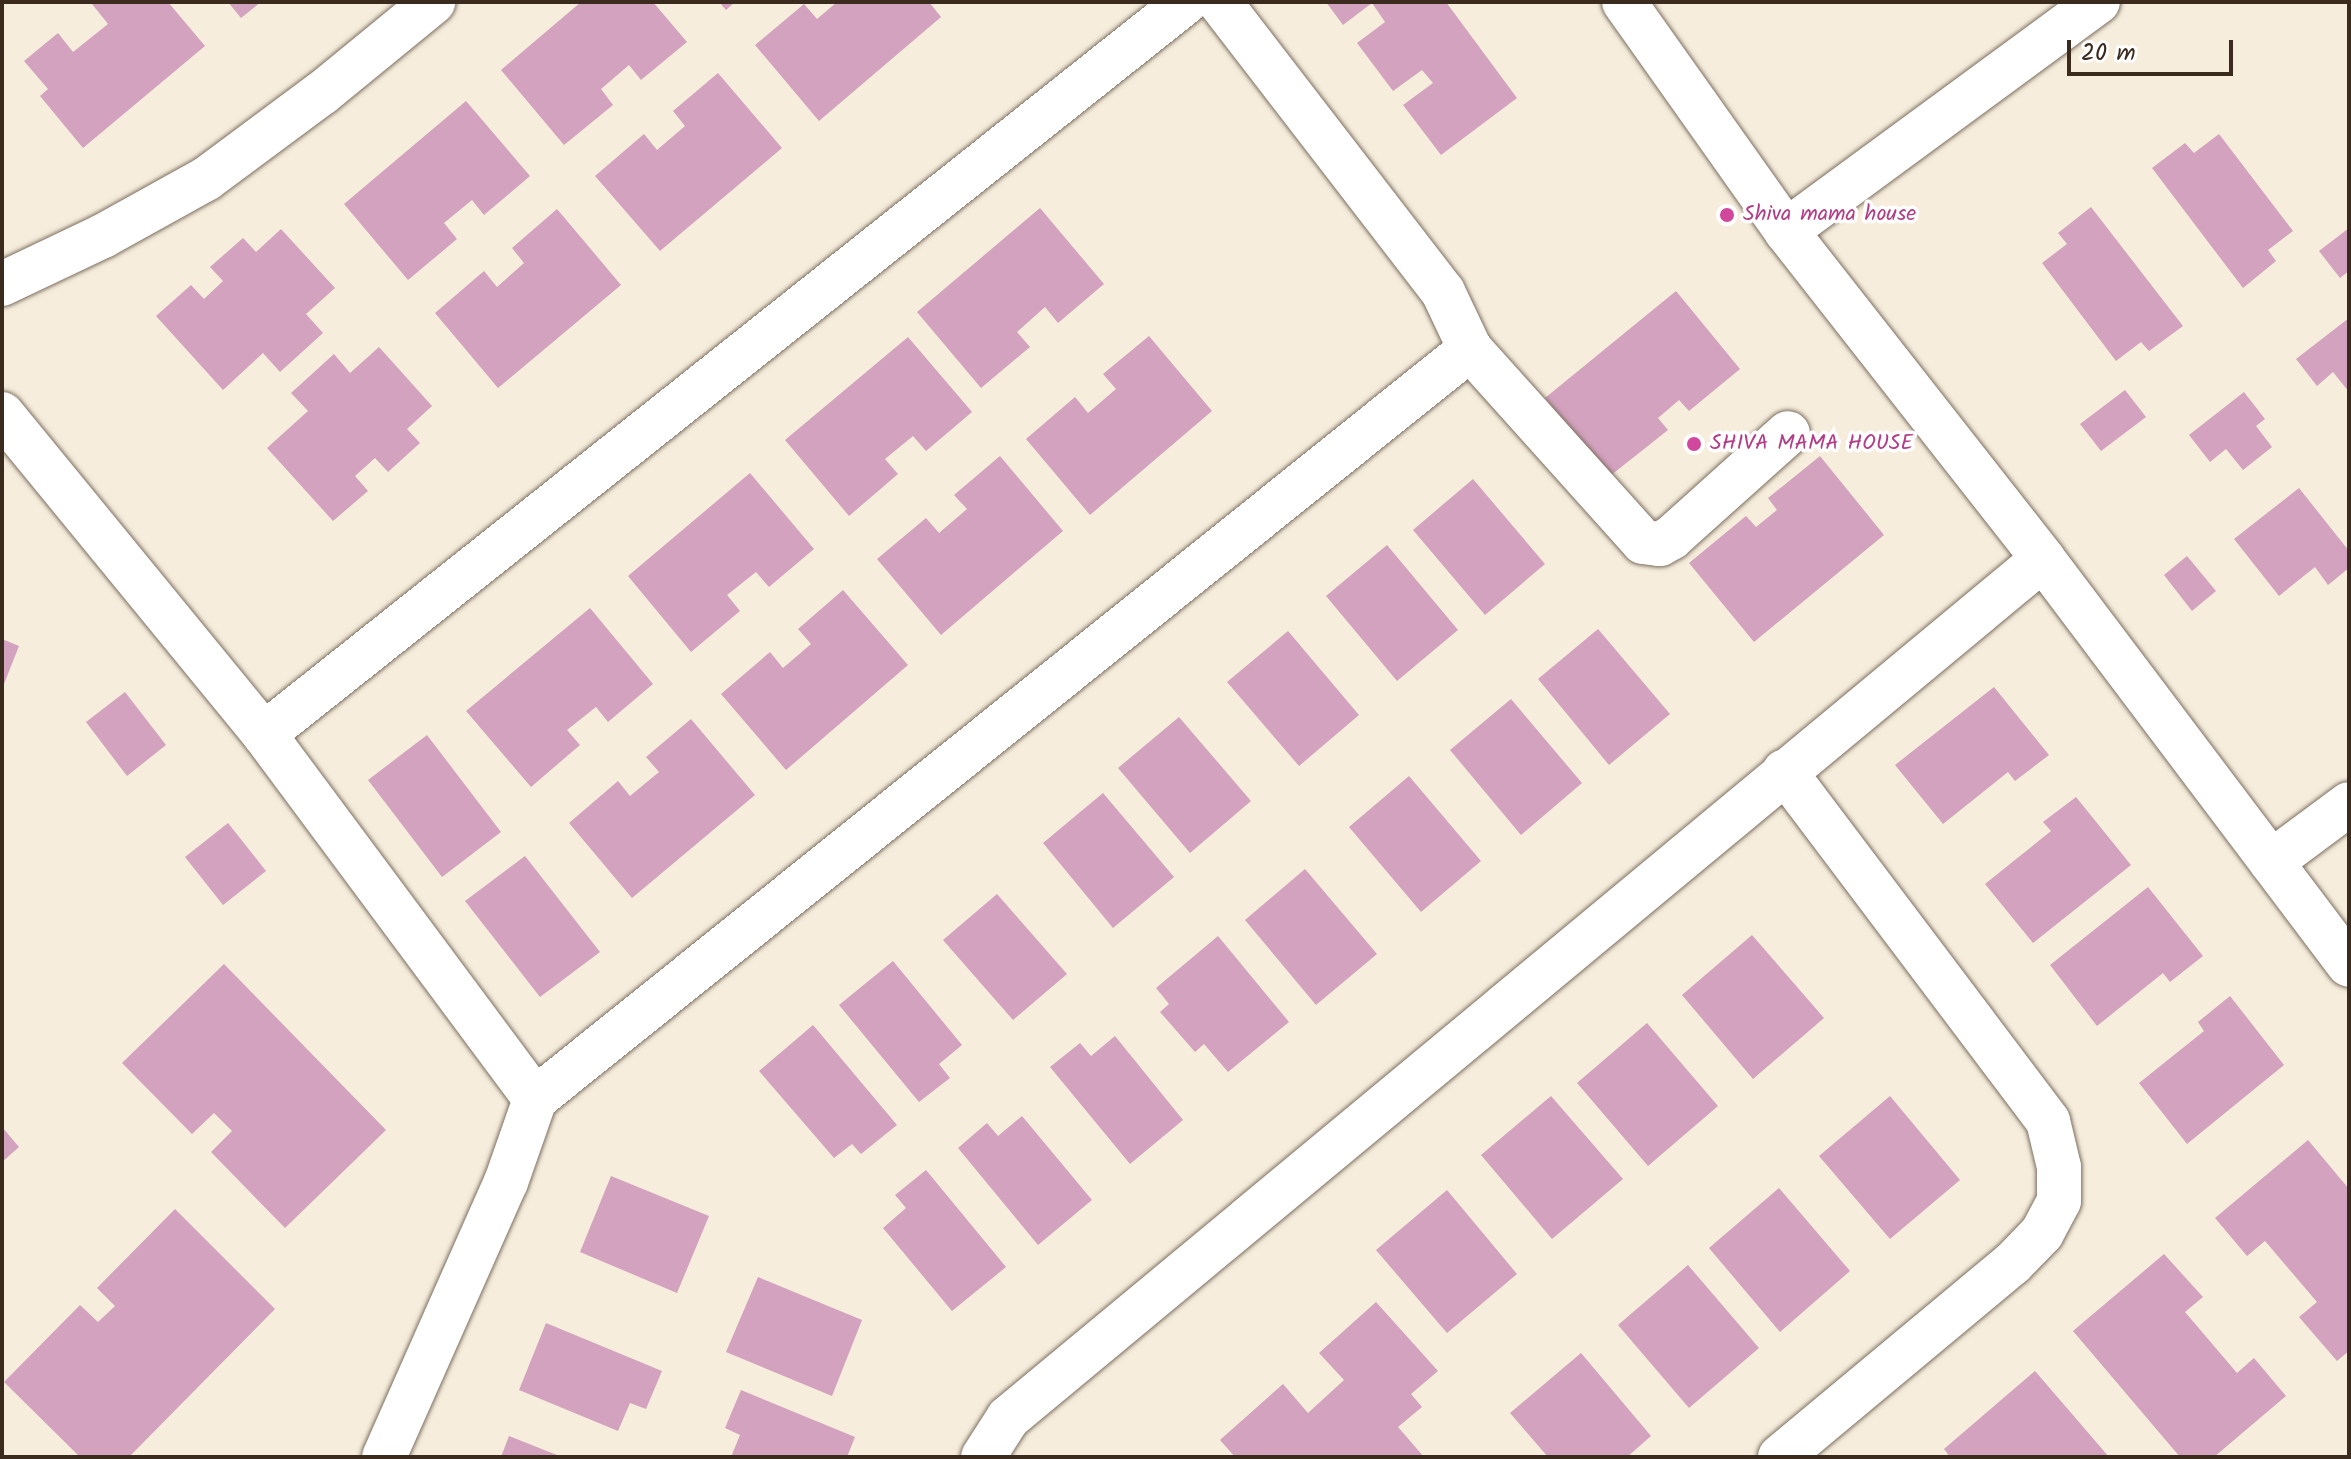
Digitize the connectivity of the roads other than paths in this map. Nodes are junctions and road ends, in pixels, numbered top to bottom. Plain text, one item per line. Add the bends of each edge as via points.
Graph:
1 (433, 2) edge
2 (1186, 2) edge
3 (1220, 2) edge
4 (1624, 2) edge
5 (2098, 2) edge
6 (1786, 231) junction
7 (2, 284) edge
8 (1470, 349) junction
9 (2, 414) edge
10 (1788, 433) dead end
11 (2043, 559) junction
12 (264, 734) junction
13 (1784, 771) junction
14 (2349, 804) edge
15 (2271, 862) junction
16 (2349, 965) edge
17 (535, 1099) junction
18 (384, 1457) edge
19 (983, 1457) edge
20 (1780, 1457) edge

1 - 7 street via 206,179
2 - 12 street
3 - 8 street via 1443,292
4 - 6 street
5 - 6 street
6 - 11 street
8 - 10 street via 1643,542 1660,544 1671,538
8 - 17 street
9 - 12 street
11 - 13 street
11 - 15 street
12 - 17 street
13 - 19 street via 1008,1418
13 - 20 street via 2048,1121 2059,1167 2059,1201 2042,1233 2012,1264
14 - 15 street
15 - 16 street
17 - 18 street via 506,1182

